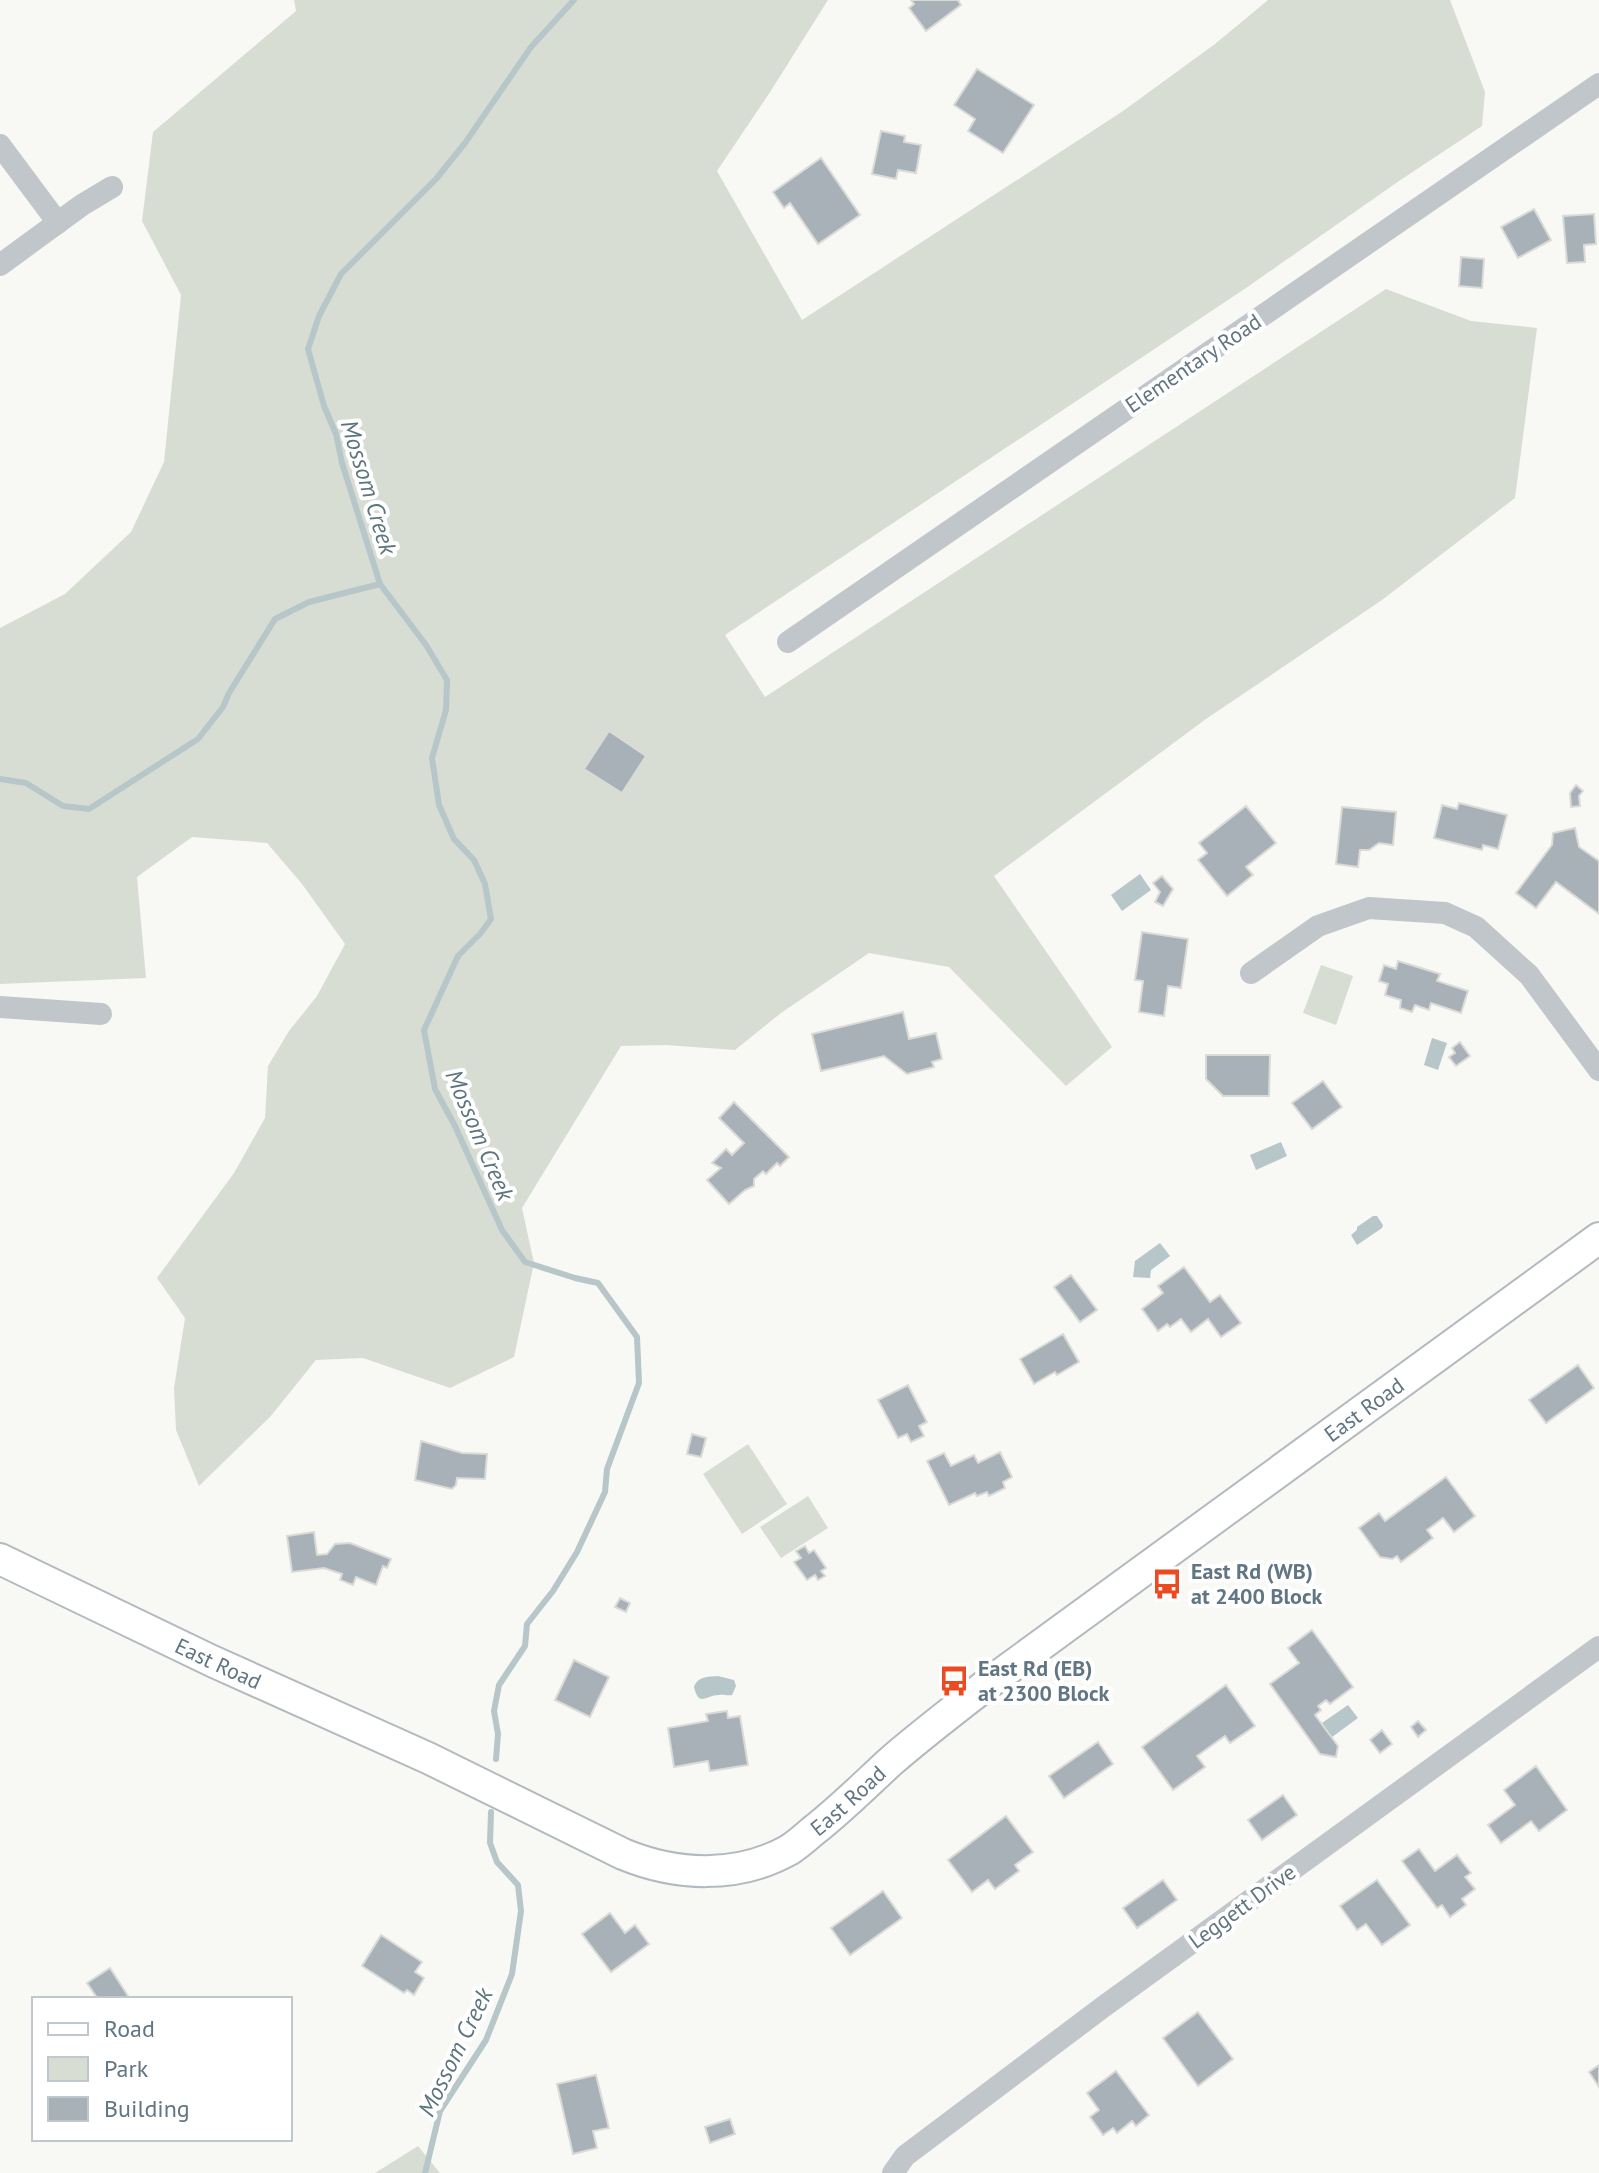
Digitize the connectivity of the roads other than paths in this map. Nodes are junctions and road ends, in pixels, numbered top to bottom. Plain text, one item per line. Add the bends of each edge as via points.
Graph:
1 (1599, 84) edge
2 (0, 145) edge
3 (112, 187) dead end
4 (58, 223) junction
5 (0, 265) edge
6 (788, 642) dead end
7 (1251, 973) dead end
8 (0, 1007) edge
9 (101, 1014) dead end
10 (1599, 1070) edge
11 (1599, 1238) edge
12 (0, 1559) edge
13 (1599, 1647) edge
14 (893, 2173) edge

1 - 6 street, Elementary Road
2 - 4 street
3 - 4 street
4 - 5 street
7 - 10 street via 1318,926 1369,908 1445,913 1476,927 1529,975
8 - 9 street
11 - 12 main road, East Road via 986,1685 790,1849 733,1869 675,1870 623,1854
13 - 14 street, Leggett Drive via 1103,2007 905,2156

